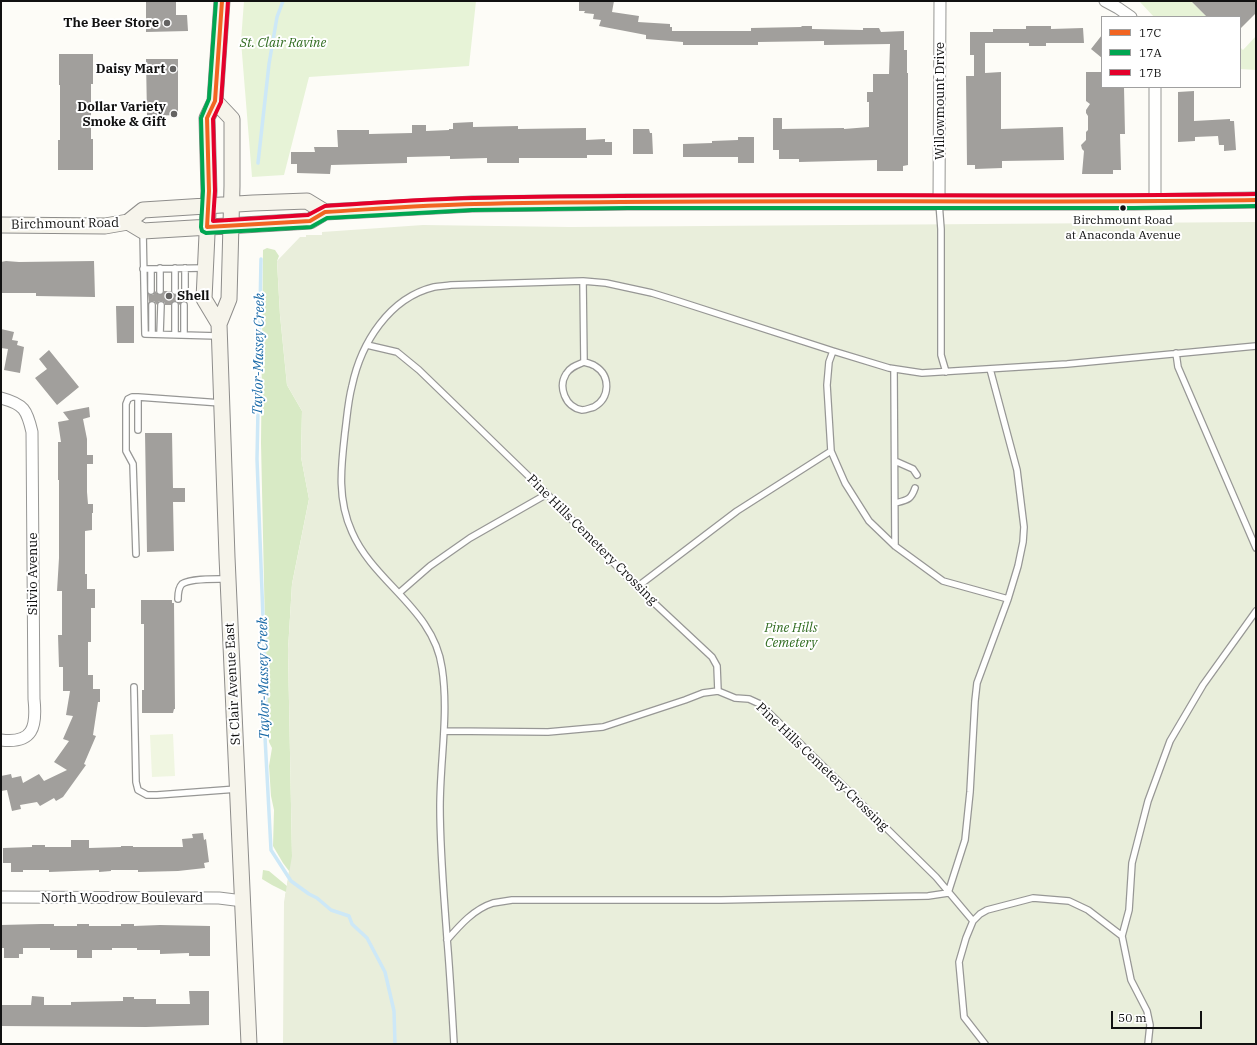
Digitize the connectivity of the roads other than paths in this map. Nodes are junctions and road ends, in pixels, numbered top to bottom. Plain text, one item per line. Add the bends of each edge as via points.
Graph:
1 (222, 1) edge
2 (940, 1) edge
3 (1104, 1) edge
4 (1130, 16) edge
5 (1155, 88) edge
6 (215, 101) junction
7 (1256, 200) edge
8 (1155, 201) junction
9 (938, 202) junction
10 (231, 205) junction
11 (208, 206) junction
12 (325, 212) junction
13 (128, 222) junction
14 (1, 225) edge
15 (231, 225) junction
16 (207, 227) junction
17 (143, 231) junction
18 (150, 268) junction
19 (160, 268) junction
20 (176, 268) junction
21 (185, 268) junction
22 (205, 268) junction
23 (144, 269) junction
24 (583, 282) junction
25 (151, 291) dead end
26 (160, 291) dead end
27 (175, 291) dead end
28 (184, 291) dead end
29 (152, 305) dead end
30 (161, 305) dead end
31 (175, 305) dead end
32 (184, 305) dead end
33 (219, 330) junction
34 (152, 334) junction
35 (160, 334) junction
36 (175, 334) junction
37 (184, 335) junction
38 (367, 345) junction
39 (1256, 346) edge
40 (833, 351) junction
41 (1176, 353) junction
42 (584, 362) junction
43 (894, 369) junction
44 (990, 369) junction
45 (946, 372) junction
46 (138, 397) junction
47 (1, 398) edge
48 (221, 403) junction
49 (138, 430) dead end
50 (831, 451) junction
51 (895, 461) junction
52 (917, 475) dead end
53 (915, 488) dead end
54 (547, 494) junction
55 (895, 503) junction
56 (895, 546) junction
57 (1256, 548) edge
58 (136, 554) dead end
59 (228, 579) junction
60 (637, 587) junction
61 (399, 593) junction
62 (1008, 599) junction
63 (178, 600) dead end
64 (1256, 611) edge
65 (134, 687) dead end
66 (718, 691) junction
67 (444, 731) junction
68 (1, 740) edge
69 (238, 789) junction
70 (948, 892) junction
71 (1, 897) edge
72 (243, 901) junction
73 (973, 921) junction
74 (1122, 936) junction
75 (447, 940) junction
76 (249, 1044) edge
77 (454, 1044) edge
78 (985, 1044) edge
79 (1148, 1044) edge

1 - 6 main road, St Clair Avenue East
2 - 9 street, Willowmount Drive
3 - 4 street
5 - 8 street
6 - 10 main road, St Clair Avenue East via 232,119
6 - 11 main road, St Clair Avenue East via 207,118
7 - 8 main road
8 - 9 main road
9 - 12 main road via 472,204
9 - 45 lane via 941,229 941,355
10 - 11 main road, Birchmount Road
10 - 12 main road, Birchmount Road via 307,201
10 - 15 main road, St Clair Avenue East
11 - 13 main road, Birchmount Road via 143,210
11 - 16 main road, St Clair Avenue East
12 - 15 main road via 310,221
13 - 14 main road, Birchmount Road via 105,226
13 - 17 main road, Birchmount Road
15 - 16 main road
15 - 33 main road, St Clair Avenue East via 229,299
16 - 17 main road
16 - 22 main road, St Clair Avenue East
17 - 23 lane
18 - 19 lane
18 - 23 lane
18 - 25 lane
19 - 20 lane
19 - 26 lane
20 - 21 lane
20 - 27 lane
21 - 22 lane
21 - 28 lane
22 - 33 main road, St Clair Avenue East via 204,299
23 - 34 lane via 145,334
24 - 38 lane via 434,287 404,301 388,314 374,331
24 - 40 lane via 606,283 652,293
24 - 42 lane
29 - 34 lane
30 - 35 lane
31 - 36 lane
32 - 37 lane
33 - 37 lane
33 - 48 main road, St Clair Avenue East
34 - 35 lane
35 - 36 lane
36 - 37 lane
38 - 54 lane, Pine Hills Cemetery Crossing via 397,352 419,370
38 - 61 lane via 352,386 341,468 342,501 360,548 371,564
39 - 41 lane
40 - 43 lane
40 - 50 lane via 829,362 827,385
41 - 44 lane
41 - 57 lane via 1178,367
42 - 42 lane via 599,369 607,386 606,394 597,405 582,410 570,404 565,398 562,381 574,366
43 - 45 lane via 922,373
43 - 51 lane
44 - 45 lane
44 - 62 lane via 1017,470 1024,527 1018,566
46 - 48 lane
46 - 49 lane
46 - 58 lane via 128,399 126,404 126,451 133,464
47 - 68 street, Silvio Avenue via 22,407 32,432 36,716 32,730 25,738 18,741
48 - 59 main road, St Clair Avenue East
50 - 56 lane via 844,483 869,521
50 - 60 lane via 737,511
51 - 52 lane via 913,469
51 - 55 lane
53 - 55 lane via 908,500
54 - 60 lane, Pine Hills Cemetery Crossing
54 - 61 lane via 470,538 430,566
55 - 56 lane
56 - 62 lane via 943,581
59 - 63 lane via 186,582 178,589
59 - 69 main road, St Clair Avenue East
60 - 66 lane, Pine Hills Cemetery Crossing via 712,657 717,666
61 - 67 lane via 428,629 440,658 445,698
62 - 70 lane via 977,682 965,840
64 - 74 lane via 1203,685 1170,741 1148,801 1132,863 1129,910
65 - 69 lane via 138,790 147,795 157,795
66 - 67 lane via 702,693 603,727 548,732
66 - 70 lane, Pine Hills Cemetery Crossing via 760,704 936,877
67 - 75 lane via 440,807
69 - 72 main road, St Clair Avenue East
70 - 73 lane, Pine Hills Cemetery Crossing
70 - 75 lane via 928,896 729,900 512,900 492,904 472,914
71 - 72 street, North Woodrow Boulevard via 219,898
72 - 76 main road, St Clair Avenue East
73 - 74 lane via 988,910 1033,898 1069,901 1088,910
73 - 78 lane via 959,962 964,1017
74 - 79 lane via 1131,980 1147,1011 1150,1025
75 - 77 lane

